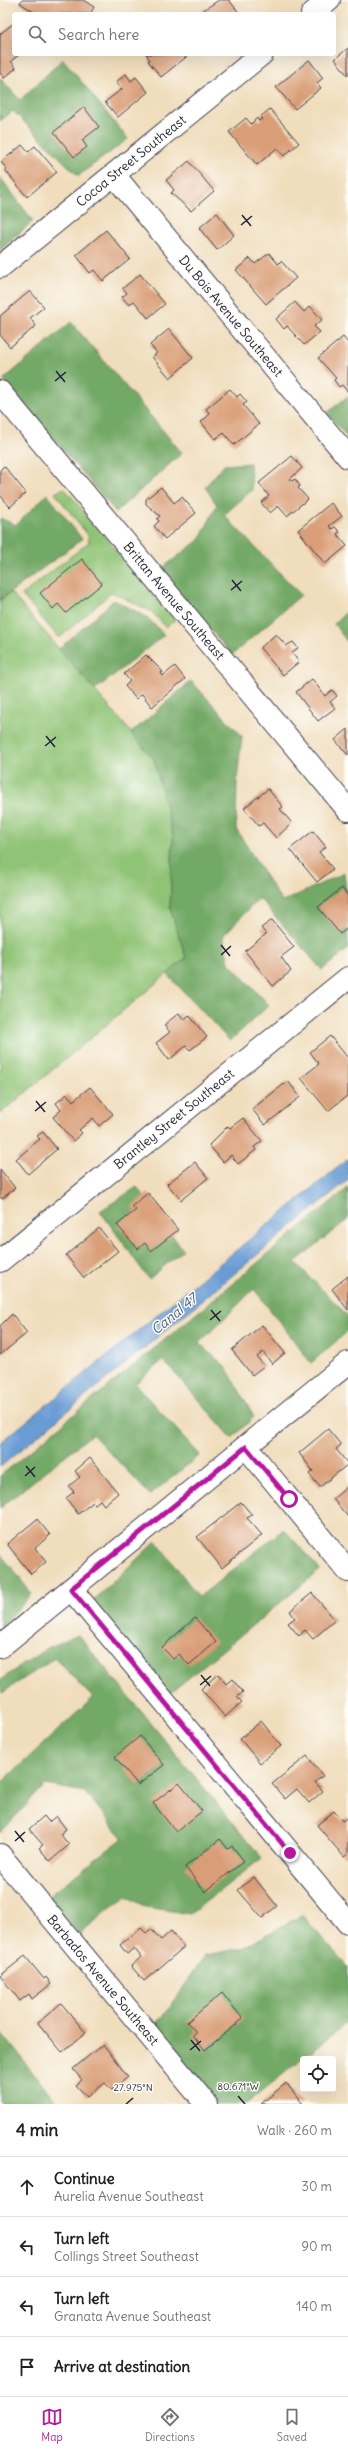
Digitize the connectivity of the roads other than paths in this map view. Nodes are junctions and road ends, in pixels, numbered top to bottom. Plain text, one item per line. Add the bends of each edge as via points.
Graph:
1 (329, 0) edge
2 (314, 12) edge
3 (260, 56) edge
4 (114, 175) junction
5 (0, 267) edge
6 (0, 392) edge
7 (348, 457) edge
8 (348, 810) edge
9 (348, 978) edge
10 (0, 1261) edge
11 (348, 1363) edge
12 (246, 1447) junction
13 (348, 1571) edge
14 (71, 1589) junction
15 (0, 1647) edge
16 (0, 1855) edge
17 (348, 1923) edge
18 (206, 2104) edge

1 - 2 street
3 - 4 street, Cocoa Street Southeast
4 - 5 street, Cocoa Street Southeast
4 - 7 street, Du Bois Avenue Southeast
6 - 8 street, Brittan Avenue Southeast
9 - 10 street, Brantley Street Southeast
11 - 12 street
12 - 13 street
12 - 14 street
14 - 15 street
14 - 17 street
16 - 18 street, Barbados Avenue Southeast

